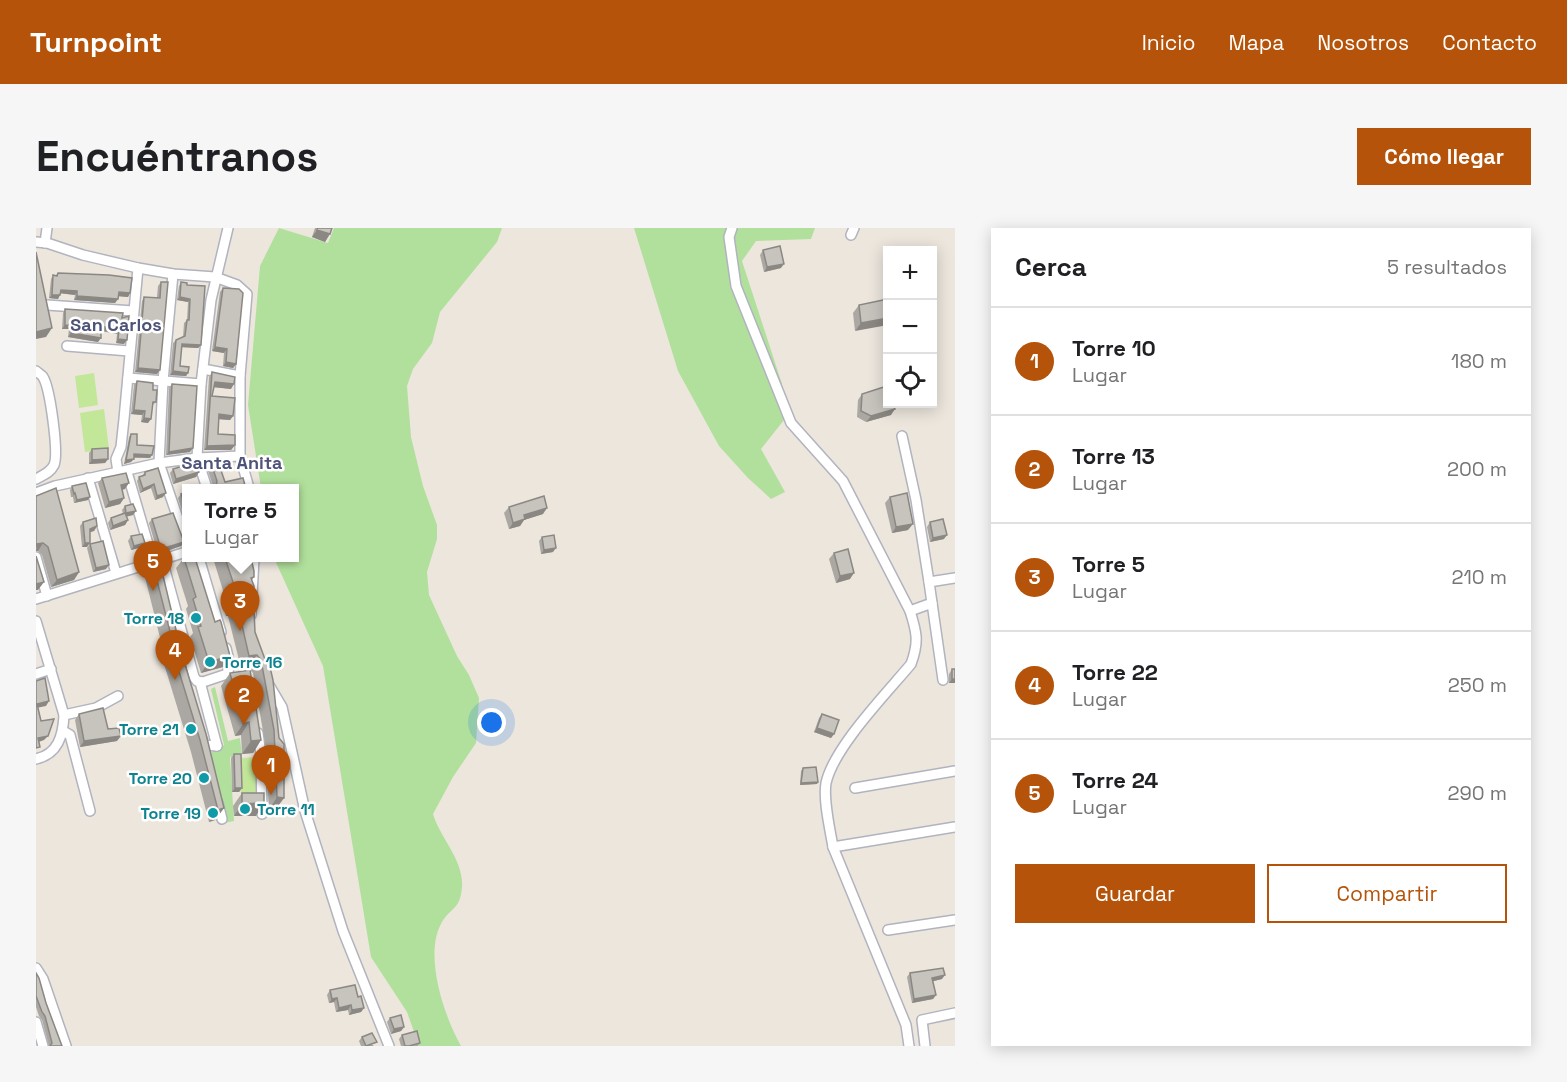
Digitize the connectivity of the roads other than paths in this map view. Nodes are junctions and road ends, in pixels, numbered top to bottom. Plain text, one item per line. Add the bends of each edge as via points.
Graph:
1 (46, 228) edge
2 (228, 228) edge
3 (732, 228) edge
4 (40, 242) edge
5 (138, 268) junction
6 (173, 274) junction
7 (215, 278) junction
8 (47, 305) edge
9 (133, 311) junction
10 (67, 346) dead end
11 (129, 351) junction
12 (203, 369) junction
13 (36, 371) edge
14 (240, 376) junction
15 (128, 378) junction
16 (163, 381) junction
17 (201, 384) junction
18 (903, 436) dead end
19 (240, 456) junction
20 (197, 458) junction
21 (159, 463) junction
22 (122, 472) junction
23 (88, 478) junction
24 (36, 479) edge
25 (205, 484) edge
26 (248, 484) edge
27 (36, 493) edge
28 (182, 530) edge
29 (182, 553) edge
30 (36, 557) edge
31 (157, 560) junction
32 (200, 562) edge
33 (255, 562) edge
34 (79, 572) edge
35 (116, 573) junction
36 (158, 576) edge
37 (955, 578) edge
38 (929, 582) junction
39 (82, 584) junction
40 (47, 596) junction
41 (36, 599) edge
42 (932, 603) junction
43 (910, 611) junction
44 (36, 621) edge
45 (252, 621) edge
46 (176, 651) edge
47 (51, 669) junction
48 (229, 670) junction
49 (36, 674) edge
50 (238, 676) edge
51 (943, 680) dead end
52 (200, 682) junction
53 (118, 696) dead end
54 (64, 715) junction
55 (275, 723) edge
56 (257, 724) edge
57 (200, 730) edge
58 (63, 731) junction
59 (36, 759) edge
60 (955, 771) edge
61 (855, 788) dead end
62 (217, 797) edge
63 (90, 811) dead end
64 (262, 814) edge
65 (222, 819) edge
66 (955, 827) edge
67 (833, 847) junction
68 (955, 920) edge
69 (888, 930) dead end
70 (36, 968) edge
71 (955, 1013) edge
72 (36, 1022) edge
73 (43, 1046) edge
74 (66, 1046) edge
75 (389, 1046) edge
76 (909, 1046) edge
77 (926, 1046) edge

1 - 4 street
2 - 7 street
3 - 43 street via 729,237 736,286 791,423 843,482
4 - 5 street
5 - 6 street
5 - 9 street
6 - 7 street
6 - 16 street
7 - 12 street
7 - 14 street via 237,285 248,294
8 - 9 street
9 - 11 street
10 - 11 street
11 - 15 street
12 - 14 street
12 - 17 street
13 - 24 street via 43,377 53,418 56,454 53,467
14 - 19 street
15 - 16 street
15 - 22 street via 117,459
16 - 17 street
16 - 21 street
17 - 20 street
18 - 38 street
19 - 20 street
19 - 26 street
20 - 21 street
20 - 25 street
21 - 22 street
21 - 28 street
22 - 23 street
22 - 31 street
23 - 27 street
23 - 35 street
29 - 31 street
30 - 40 street
31 - 35 street
31 - 52 street via 194,677
32 - 48 street
33 - 45 street
34 - 39 street
35 - 39 street
36 - 46 street
37 - 38 street
38 - 42 street
39 - 40 street
40 - 41 street
42 - 43 street
42 - 51 street
43 - 67 street via 917,631 917,648 911,664 841,749 826,785
44 - 47 street
47 - 49 street
47 - 54 street
48 - 50 street via 230,678
48 - 52 street via 222,677
52 - 57 street via 217,746 207,755
53 - 54 street via 96,708
54 - 58 street
55 - 75 street via 269,683 282,707 305,811 340,920
56 - 64 street via 261,755 257,799
58 - 59 street via 58,745 47,756
58 - 63 street via 70,735
60 - 61 street
62 - 65 street
66 - 67 street
67 - 76 street via 906,1025
68 - 69 street
70 - 74 street via 44,979
71 - 77 street via 922,1020
72 - 73 street

